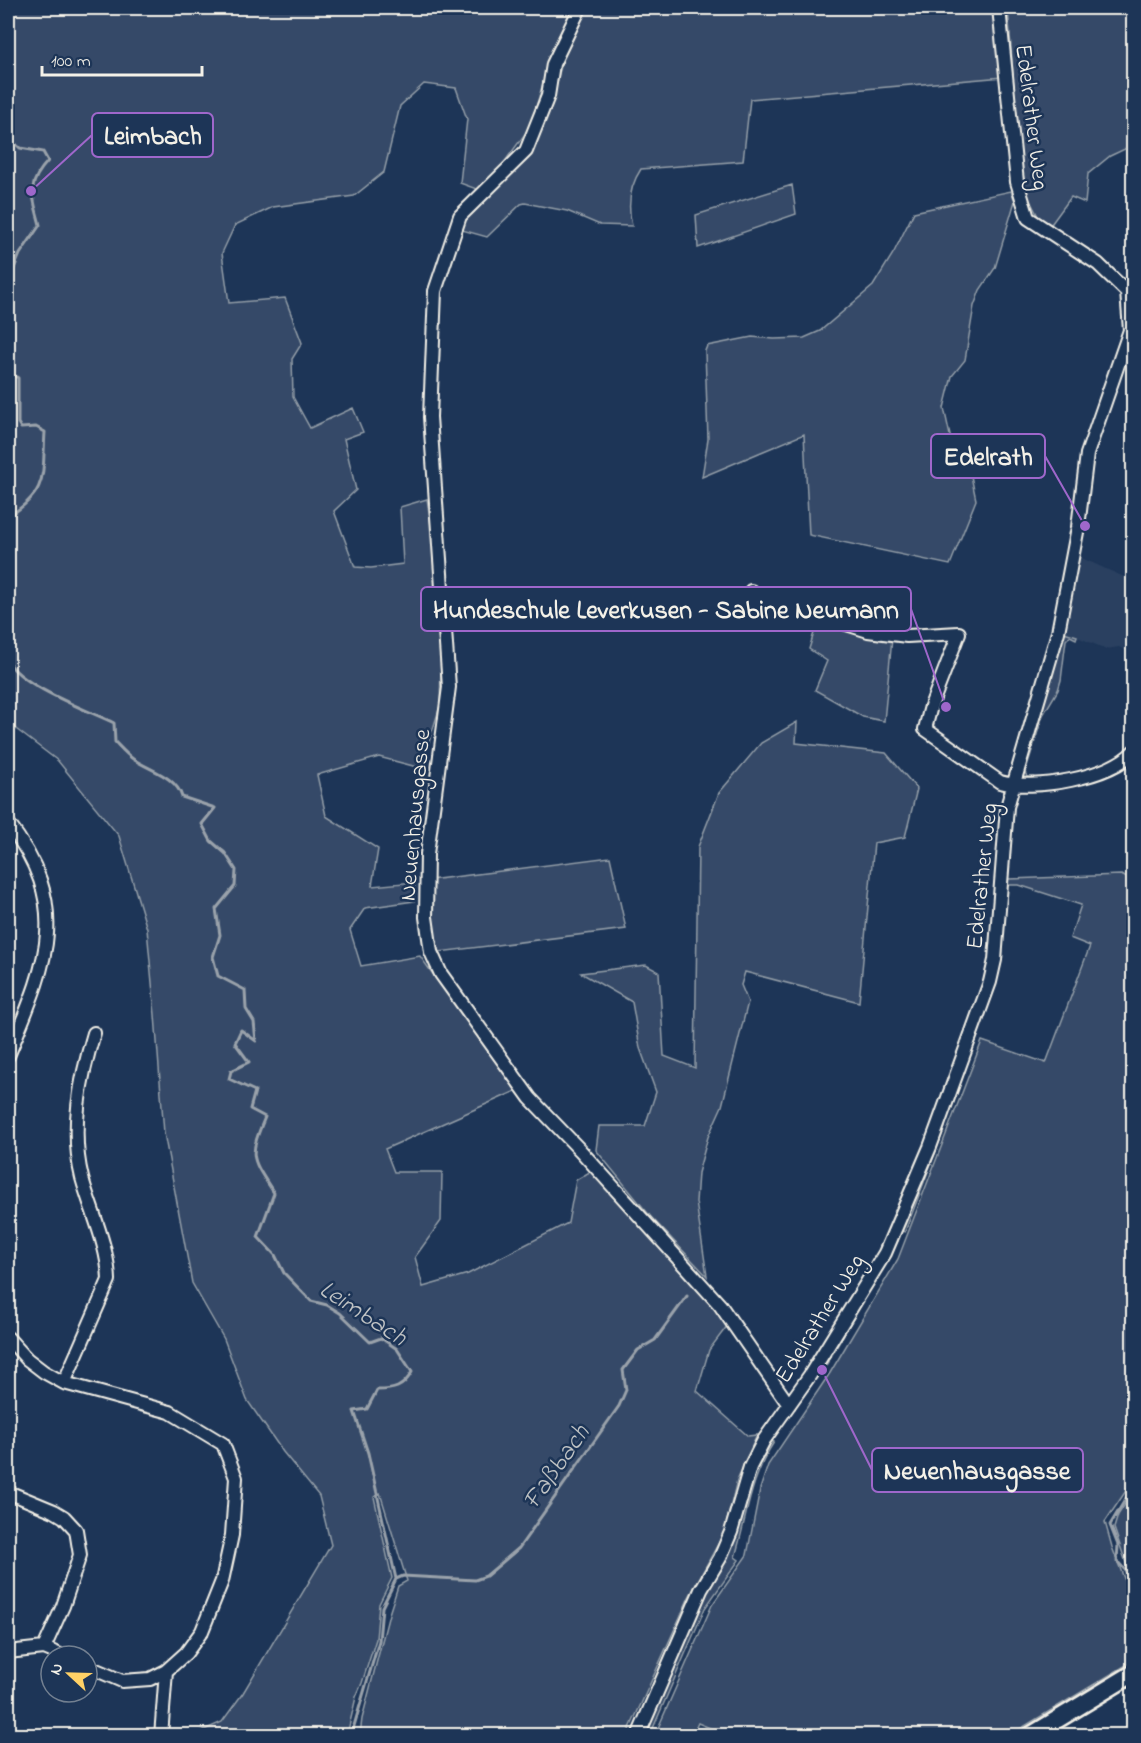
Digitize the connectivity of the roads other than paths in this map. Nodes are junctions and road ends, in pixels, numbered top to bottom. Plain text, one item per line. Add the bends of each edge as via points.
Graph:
1 (580, 8) edge
2 (999, 8) edge
3 (752, 591) dead end
4 (1134, 752) edge
5 (1013, 786) junction
6 (8, 823) edge
7 (94, 1033) dead end
8 (8, 1056) edge
9 (8, 1338) edge
10 (64, 1383) junction
11 (789, 1405) junction
12 (8, 1492) edge
13 (46, 1644) edge
14 (39, 1649) edge
15 (8, 1652) edge
16 (99, 1671) edge
17 (166, 1671) junction
18 (1134, 1673) edge
19 (161, 1736) edge
20 (638, 1736) edge
21 (1030, 1736) edge

1 - 11 street, Neuenhausgasse via 553,64 548,96 526,151 460,216 435,291 430,417 448,687 427,854 426,917 431,952 441,974 530,1098 720,1305
2 - 5 street, Edelrather Weg via 1017,182 1028,218 1098,264 1127,292 1130,330 1087,454 1058,632
3 - 5 street via 776,607 799,609 868,631 907,636 959,633 925,729 1000,782
4 - 5 street via 1127,759 1074,781
5 - 11 street, Edelrather Weg via 1007,807 990,982 930,1147 885,1253
6 - 8 street via 38,873 48,936 44,961
7 - 10 street via 76,1134 82,1178 109,1263 109,1280
9 - 10 street via 27,1359
10 - 17 street via 170,1412 223,1444 236,1478 232,1535 222,1581 201,1631 186,1653
11 - 20 street, Edelrather Weg via 750,1467 731,1532 701,1590
12 - 13 street via 54,1511 76,1530 80,1555
14 - 15 street
16 - 17 street via 122,1681 150,1679
17 - 19 street
18 - 21 main road

